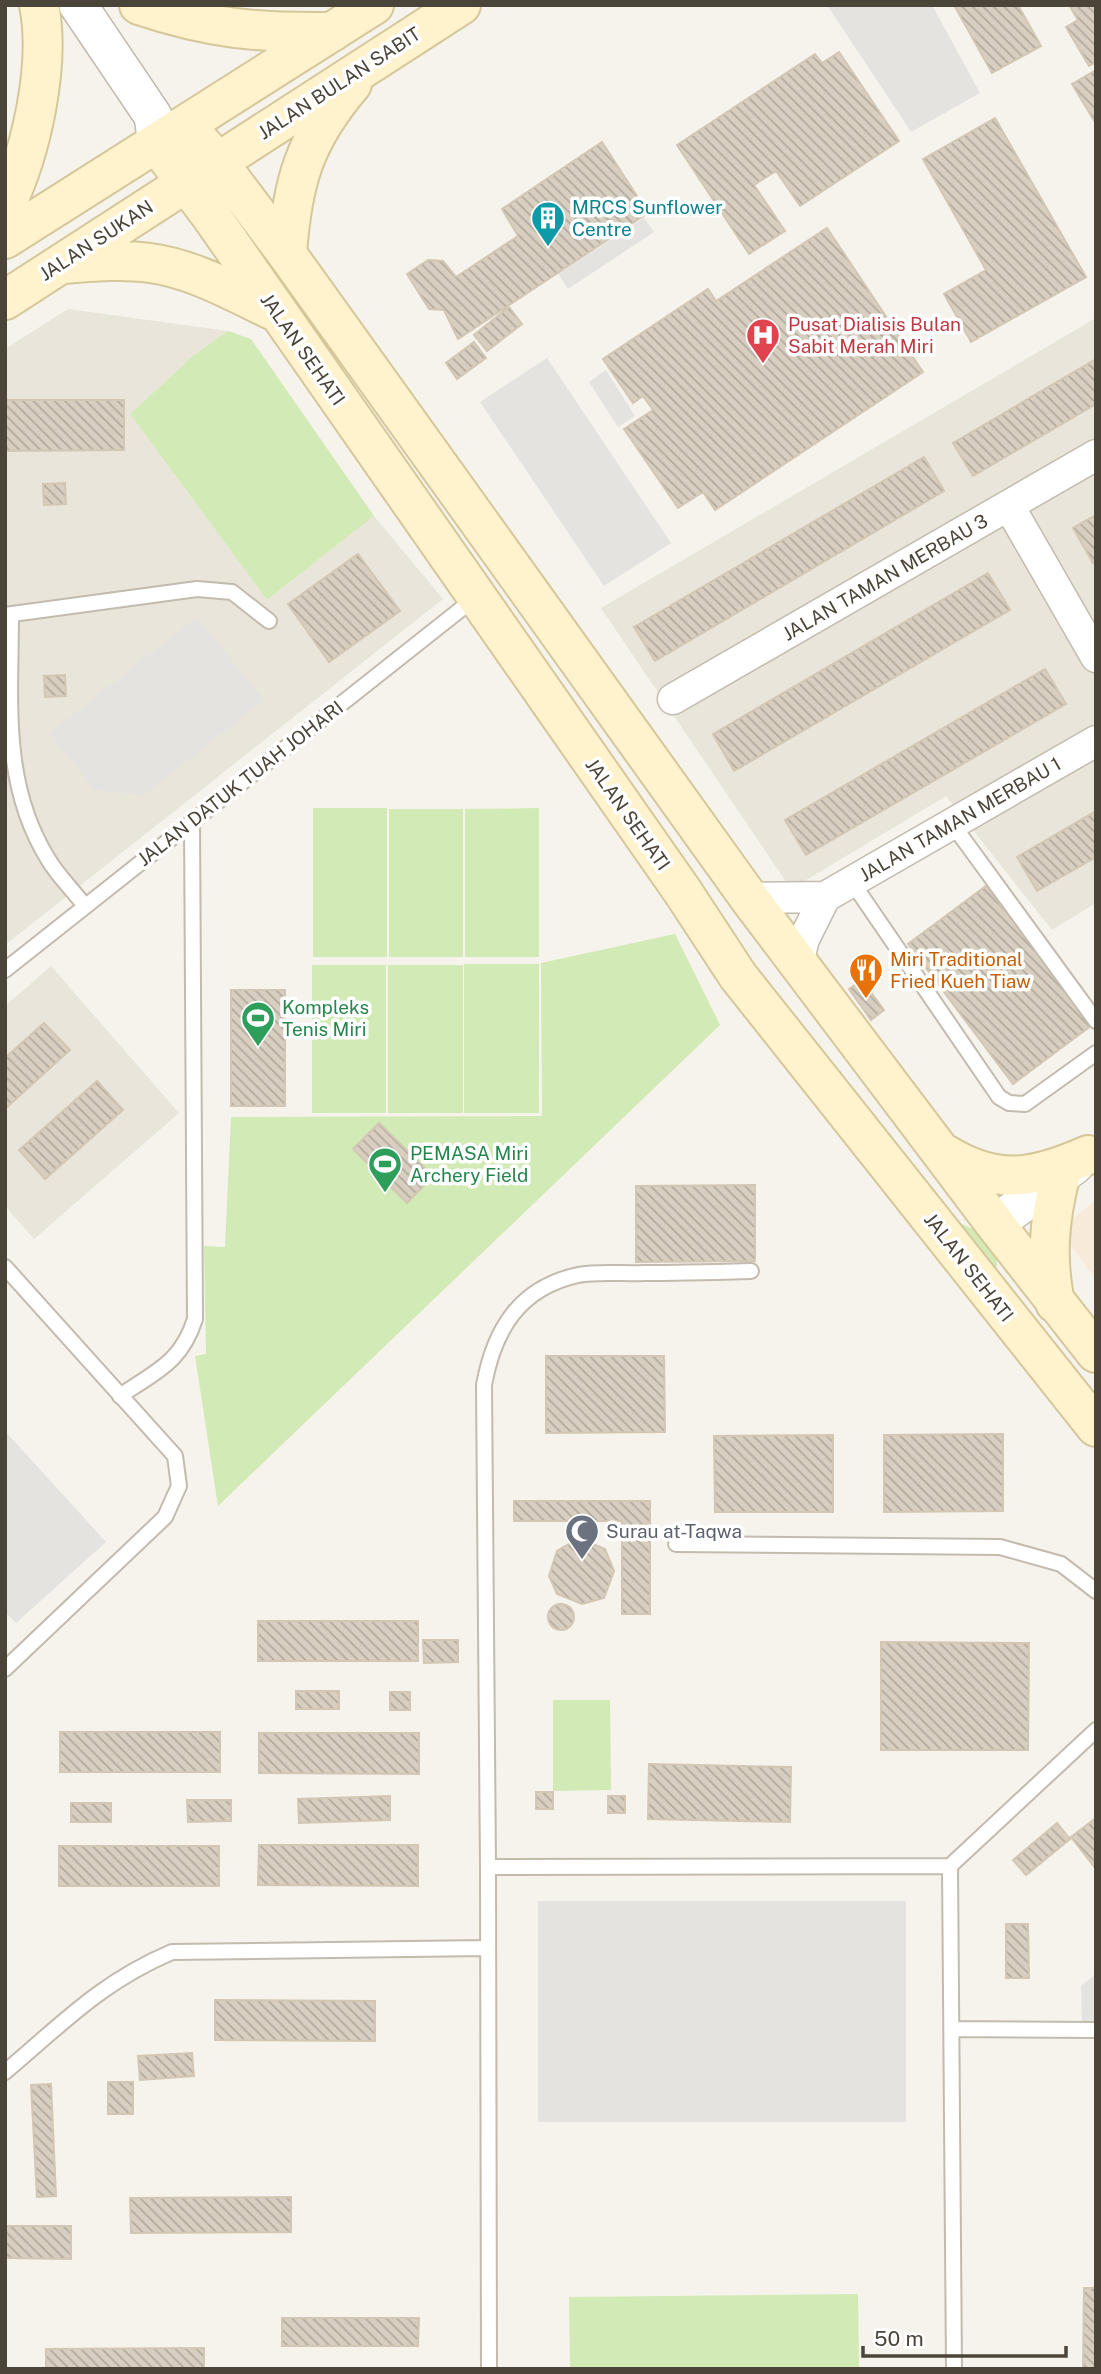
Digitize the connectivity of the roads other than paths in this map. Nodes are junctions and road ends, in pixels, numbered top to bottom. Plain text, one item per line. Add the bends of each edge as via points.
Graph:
1 (39, 5) edge
2 (78, 5) edge
3 (139, 5) edge
4 (374, 5) edge
5 (461, 5) edge
6 (332, 32) junction
7 (368, 64) junction
8 (165, 128) junction
9 (202, 172) junction
10 (5, 208) edge
11 (5, 239) edge
12 (287, 254) junction
13 (58, 264) junction
14 (5, 300) edge
15 (278, 313) junction
16 (1096, 455) edge
17 (1009, 506) junction
18 (475, 598) junction
19 (8, 615) edge
20 (269, 621) dead end
21 (1096, 657) edge
22 (673, 699) dead end
23 (1096, 741) edge
24 (192, 822) junction
25 (953, 825) junction
26 (852, 882) junction
27 (825, 897) junction
28 (749, 898) junction
29 (85, 905) junction
30 (798, 963) junction
31 (5, 970) edge
32 (737, 976) junction
33 (1096, 1021) edge
34 (1096, 1053) edge
35 (940, 1151) junction
36 (1081, 1160) edge
37 (995, 1224) junction
38 (5, 1267) edge
39 (751, 1271) dead end
40 (1055, 1303) junction
41 (1096, 1353) edge
42 (120, 1396) junction
43 (1096, 1398) edge
44 (1096, 1427) edge
45 (676, 1544) dead end
46 (1096, 1591) edge
47 (5, 1669) edge
48 (1096, 1730) edge
49 (950, 1866) junction
50 (488, 1867) junction
51 (487, 1948) junction
52 (953, 2029) junction
53 (1096, 2030) edge
54 (5, 2072) edge
55 (489, 2369) edge
56 (954, 2369) edge

1 - 10 main road via 42,58 33,125
2 - 8 street
3 - 6 main road via 194,23 265,33
4 - 6 main road
5 - 7 main road, JALAN BULAN SABIT
6 - 8 main road
7 - 9 main road, JALAN BULAN SABIT
7 - 12 main road via 335,103 308,149 291,200
8 - 9 main road
8 - 11 main road
9 - 12 main road
9 - 13 main road, JALAN SUKAN
9 - 15 main road, JALAN SEHATI
12 - 28 main road
13 - 14 main road, JALAN SUKAN
13 - 15 main road via 150,263 197,275
15 - 18 main road, JALAN SEHATI
16 - 17 street, JALAN TAMAN MERBAU 3
17 - 21 street
17 - 22 street, JALAN TAMAN MERBAU 3
18 - 24 lane, JALAN DATUK TUAH JOHARI
18 - 32 main road, JALAN SEHATI
19 - 20 lane via 197,589 232,592
19 - 29 lane via 11,755 22,805 48,860
23 - 25 street, JALAN TAMAN MERBAU 1
24 - 29 lane, JALAN DATUK TUAH JOHARI
24 - 42 lane via 195,1319 178,1356
25 - 26 street, JALAN TAMAN MERBAU 1
25 - 33 lane
26 - 27 street, JALAN TAMAN MERBAU 1
26 - 34 lane via 999,1097 1009,1104 1025,1104
27 - 28 street
27 - 30 street via 804,939
28 - 30 main road
29 - 31 lane, JALAN DATUK TUAH JOHARI
30 - 35 main road
32 - 37 main road via 755,980 767,990 930,1194 958,1213
32 - 44 main road, JALAN SEHATI
35 - 36 main road via 968,1168 1000,1176 1032,1176
35 - 37 main road
36 - 37 street
36 - 40 main road via 1048,1239
37 - 40 main road
37 - 43 main road via 998,1259 1007,1287
38 - 42 lane
39 - 50 lane via 580,1274 545,1286 500,1330 484,1385
40 - 41 main road
42 - 47 lane via 176,1456 179,1486 174,1500 150,1534
45 - 46 lane via 1000,1547 1061,1564
48 - 49 lane
49 - 50 lane
49 - 52 lane
50 - 51 lane
51 - 54 lane via 172,1952 122,1976
51 - 55 lane
52 - 53 lane
52 - 56 lane

